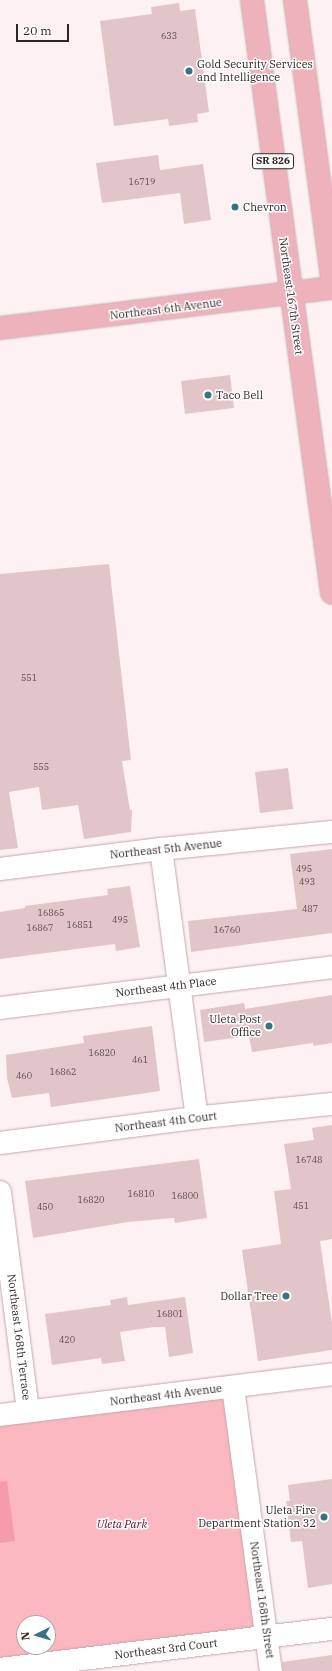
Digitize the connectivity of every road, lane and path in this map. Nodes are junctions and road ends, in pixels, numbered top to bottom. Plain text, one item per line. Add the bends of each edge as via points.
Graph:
1 (252, 0) edge
2 (295, 0) edge
3 (332, 279) edge
4 (332, 288) edge
5 (290, 294) junction
6 (0, 328) edge
7 (332, 593) edge
8 (332, 832) edge
9 (161, 849) junction
10 (0, 869) edge
11 (332, 967) edge
12 (180, 985) junction
13 (0, 1008) edge
14 (332, 1104) edge
15 (197, 1118) junction
16 (0, 1143) edge
17 (0, 1192) edge
18 (332, 1374) edge
19 (233, 1386) junction
20 (28, 1411) junction
21 (0, 1415) edge
22 (332, 1629) edge
23 (267, 1638) junction
24 (55, 1666) edge
25 (0, 1669) edge
26 (271, 1671) edge

1 - 5 main road, Northeast 167th Street / SR 826
2 - 3 main road
4 - 5 main road, Northeast 6th Avenue
5 - 6 main road, Northeast 6th Avenue
5 - 7 main road, Northeast 167th Street / SR 826
8 - 9 street, Northeast 5th Avenue
9 - 10 street, Northeast 5th Avenue
9 - 12 street
11 - 12 street, Northeast 4th Place
12 - 13 street, Northeast 4th Place
12 - 15 street
14 - 15 street, Northeast 4th Court
15 - 16 street, Northeast 4th Court
17 - 20 street, Northeast 168th Terrace
18 - 19 street, Northeast 4th Avenue
19 - 20 street, Northeast 4th Avenue
19 - 23 street, Northeast 168th Street
20 - 21 street, Northeast 4th Avenue
22 - 23 street, Northeast 3rd Court
23 - 24 street, Northeast 3rd Court
23 - 26 street, Northeast 168th Street
24 - 25 street, Northeast 3rd Court

